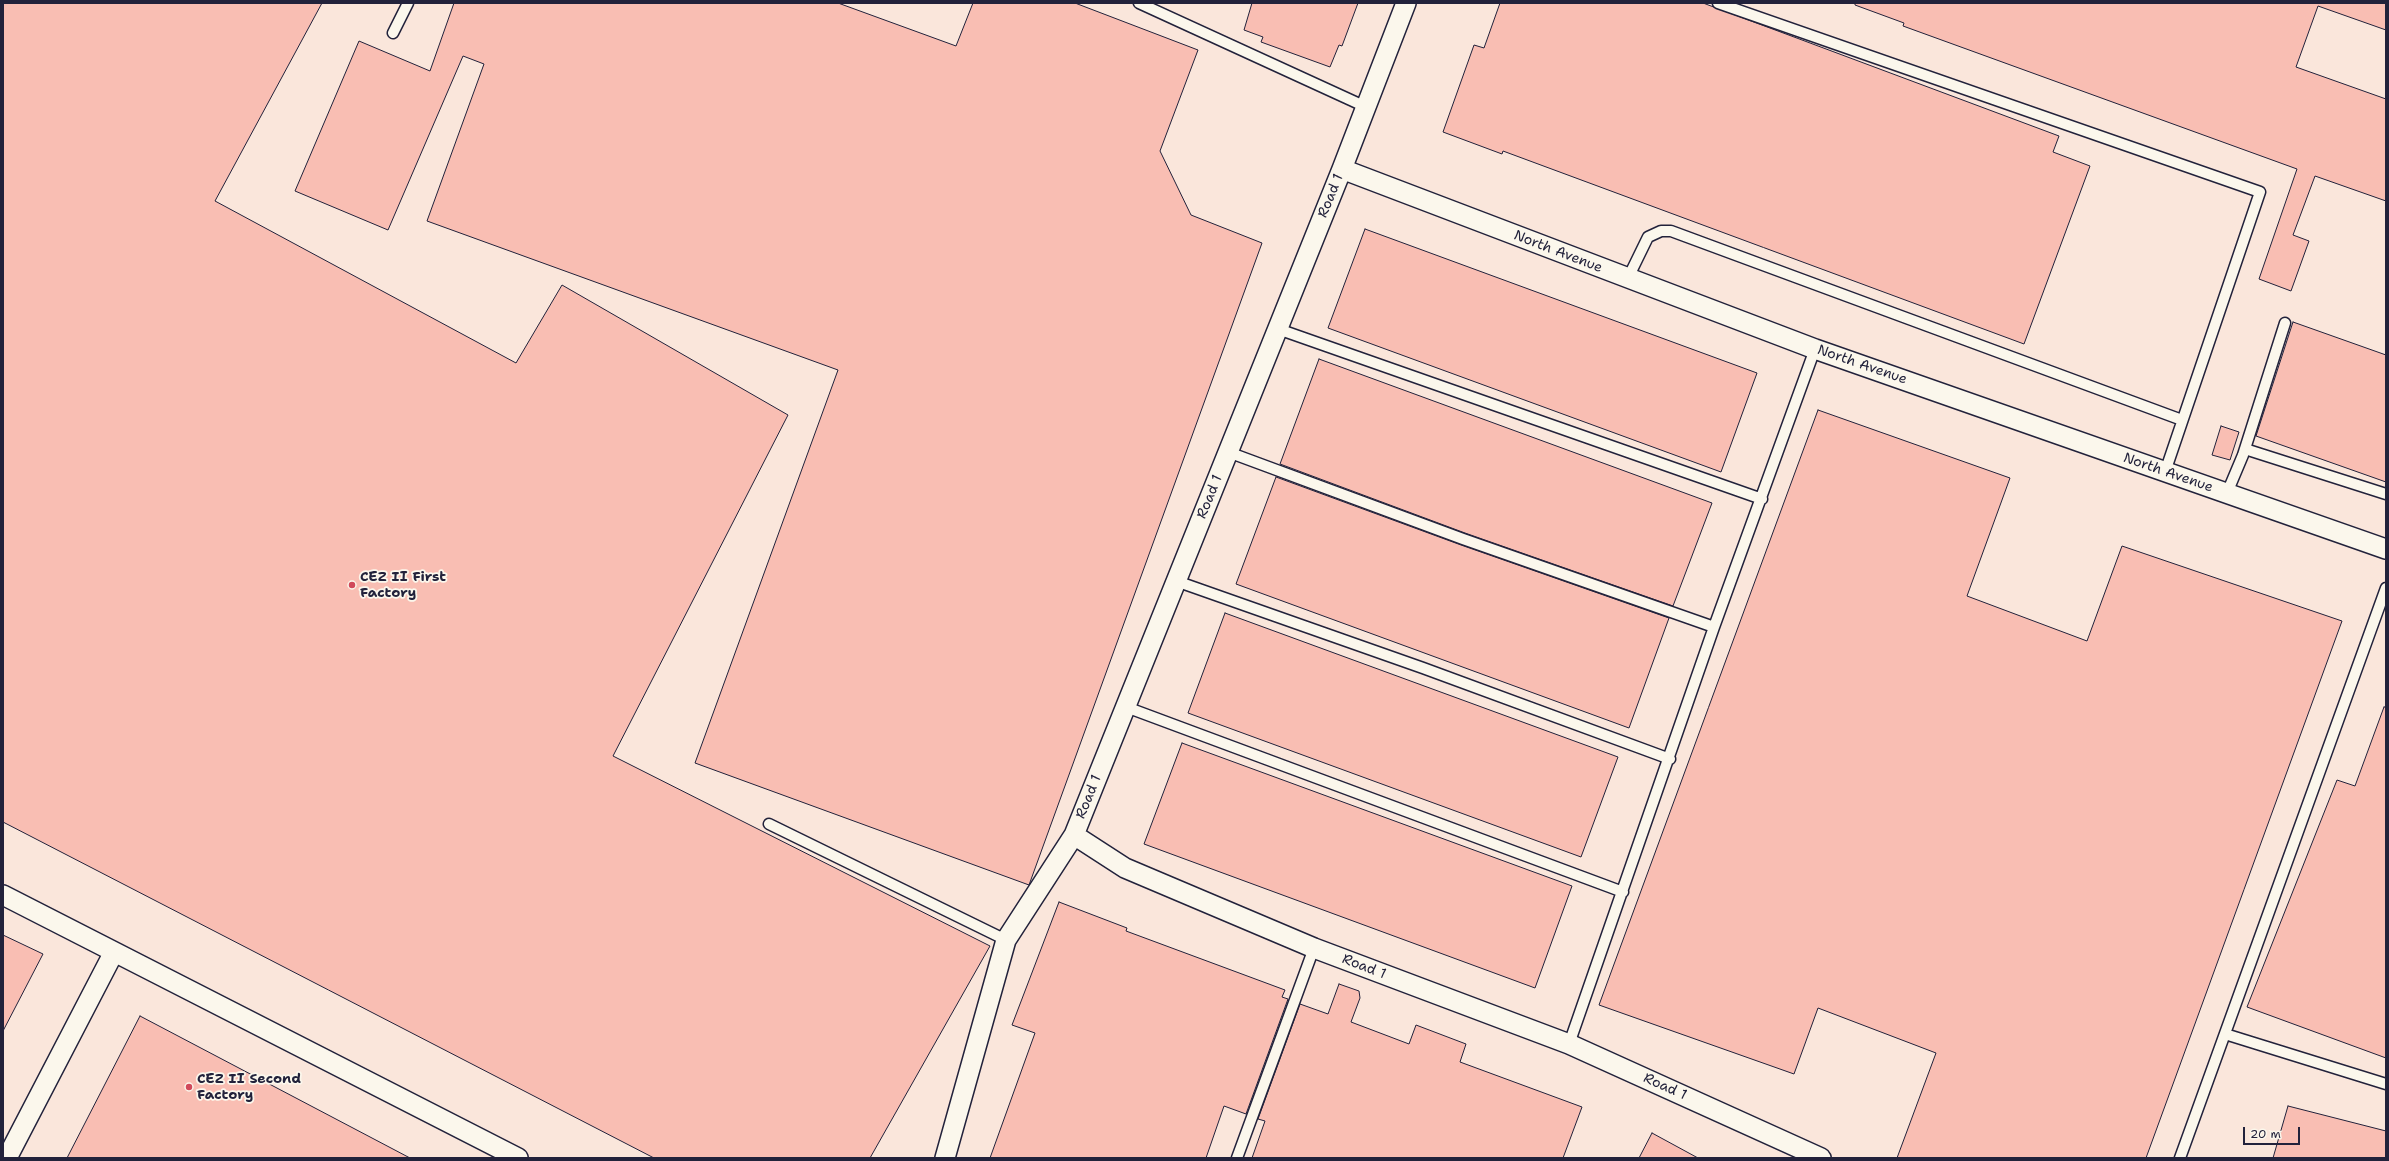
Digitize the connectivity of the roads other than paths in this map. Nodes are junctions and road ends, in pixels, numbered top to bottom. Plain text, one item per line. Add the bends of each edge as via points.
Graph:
1 (408, 3) edge
2 (1139, 3) edge
3 (1406, 3) edge
4 (1718, 3) edge
5 (393, 33) dead end
6 (1366, 107) junction
7 (1342, 170) junction
8 (1628, 278) junction
9 (2285, 323) dead end
10 (1278, 329) junction
11 (1815, 349) junction
12 (2182, 420) junction
13 (2245, 449) junction
14 (1228, 452) junction
15 (2165, 472) junction
16 (2227, 493) junction
17 (2386, 494) edge
18 (1762, 499) junction
19 (2386, 549) edge
20 (1176, 581) junction
21 (2386, 588) edge
22 (1714, 627) junction
23 (1126, 707) junction
24 (1670, 759) junction
25 (769, 824) dead end
26 (1074, 835) junction
27 (1623, 892) junction
28 (3, 895) edge
29 (1006, 940) junction
30 (1314, 948) junction
31 (114, 952) junction
32 (2225, 1034) junction
33 (1569, 1044) junction
34 (2386, 1084) edge
35 (7, 1158) edge
36 (518, 1158) edge
37 (945, 1158) edge
38 (1237, 1158) edge
39 (1821, 1158) edge
40 (2180, 1158) edge

1 - 5 lane
2 - 6 lane
3 - 6 street, Road 1
4 - 12 lane via 2260,192
6 - 7 street, Road 1
7 - 8 street, North Avenue
7 - 10 street, Road 1
8 - 11 street, North Avenue
8 - 12 lane via 1648,237 1661,231 1671,231
9 - 13 lane
10 - 14 street, Road 1
10 - 18 lane
11 - 15 street, North Avenue
11 - 18 lane
12 - 15 lane
13 - 16 lane
13 - 17 lane
14 - 20 street, Road 1
14 - 22 lane via 1462,539
15 - 16 street, North Avenue
16 - 19 street, North Avenue
18 - 22 lane
20 - 23 street, Road 1
20 - 24 lane
21 - 32 lane
22 - 24 lane
23 - 26 street, Road 1
23 - 27 lane
24 - 27 lane
25 - 29 lane
26 - 29 street
26 - 30 street, Road 1 via 1125,868
27 - 33 lane
28 - 31 street
29 - 37 street
30 - 33 street, Road 1
30 - 38 lane
31 - 35 street
31 - 36 street
32 - 34 lane
32 - 40 lane
33 - 39 street, Road 1

